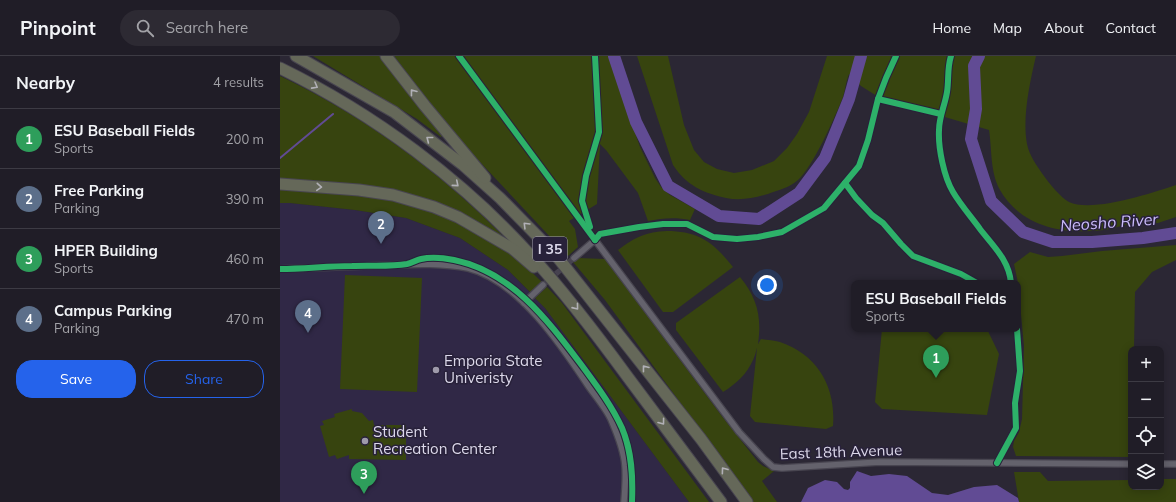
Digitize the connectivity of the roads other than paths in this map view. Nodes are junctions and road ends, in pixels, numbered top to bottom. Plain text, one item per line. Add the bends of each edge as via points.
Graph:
1 (296, 56) edge
2 (386, 56) edge
3 (280, 68) edge
4 (280, 184) edge
5 (500, 198) junction
6 (574, 258) tunnel mouth
7 (280, 270) edge
8 (543, 285) tunnel mouth
9 (565, 295) junction
10 (524, 303) junction
11 (1128, 464) edge
12 (1164, 464) edge
13 (1176, 464) edge
14 (624, 502) edge
15 (721, 502) edge
16 (747, 502) edge

5 -> 1 highway, I 35 via 463,165 394,112
5 -> 2 highway
3 -> 9 highway, I 35 via 354,109 421,155 501,224
4 -> 9 highway via 393,195 434,207 458,217 513,249
16 -> 5 highway, I 35 via 701,439 555,254
6 - 11 street, East 18th Avenue via 595,240 739,432 773,467 880,462
7 - 10 street via 444,264 482,272
8 - 10 street
9 -> 15 highway, I 35
10 - 14 street via 567,354 612,420 622,448 625,466
12 - 13 street

